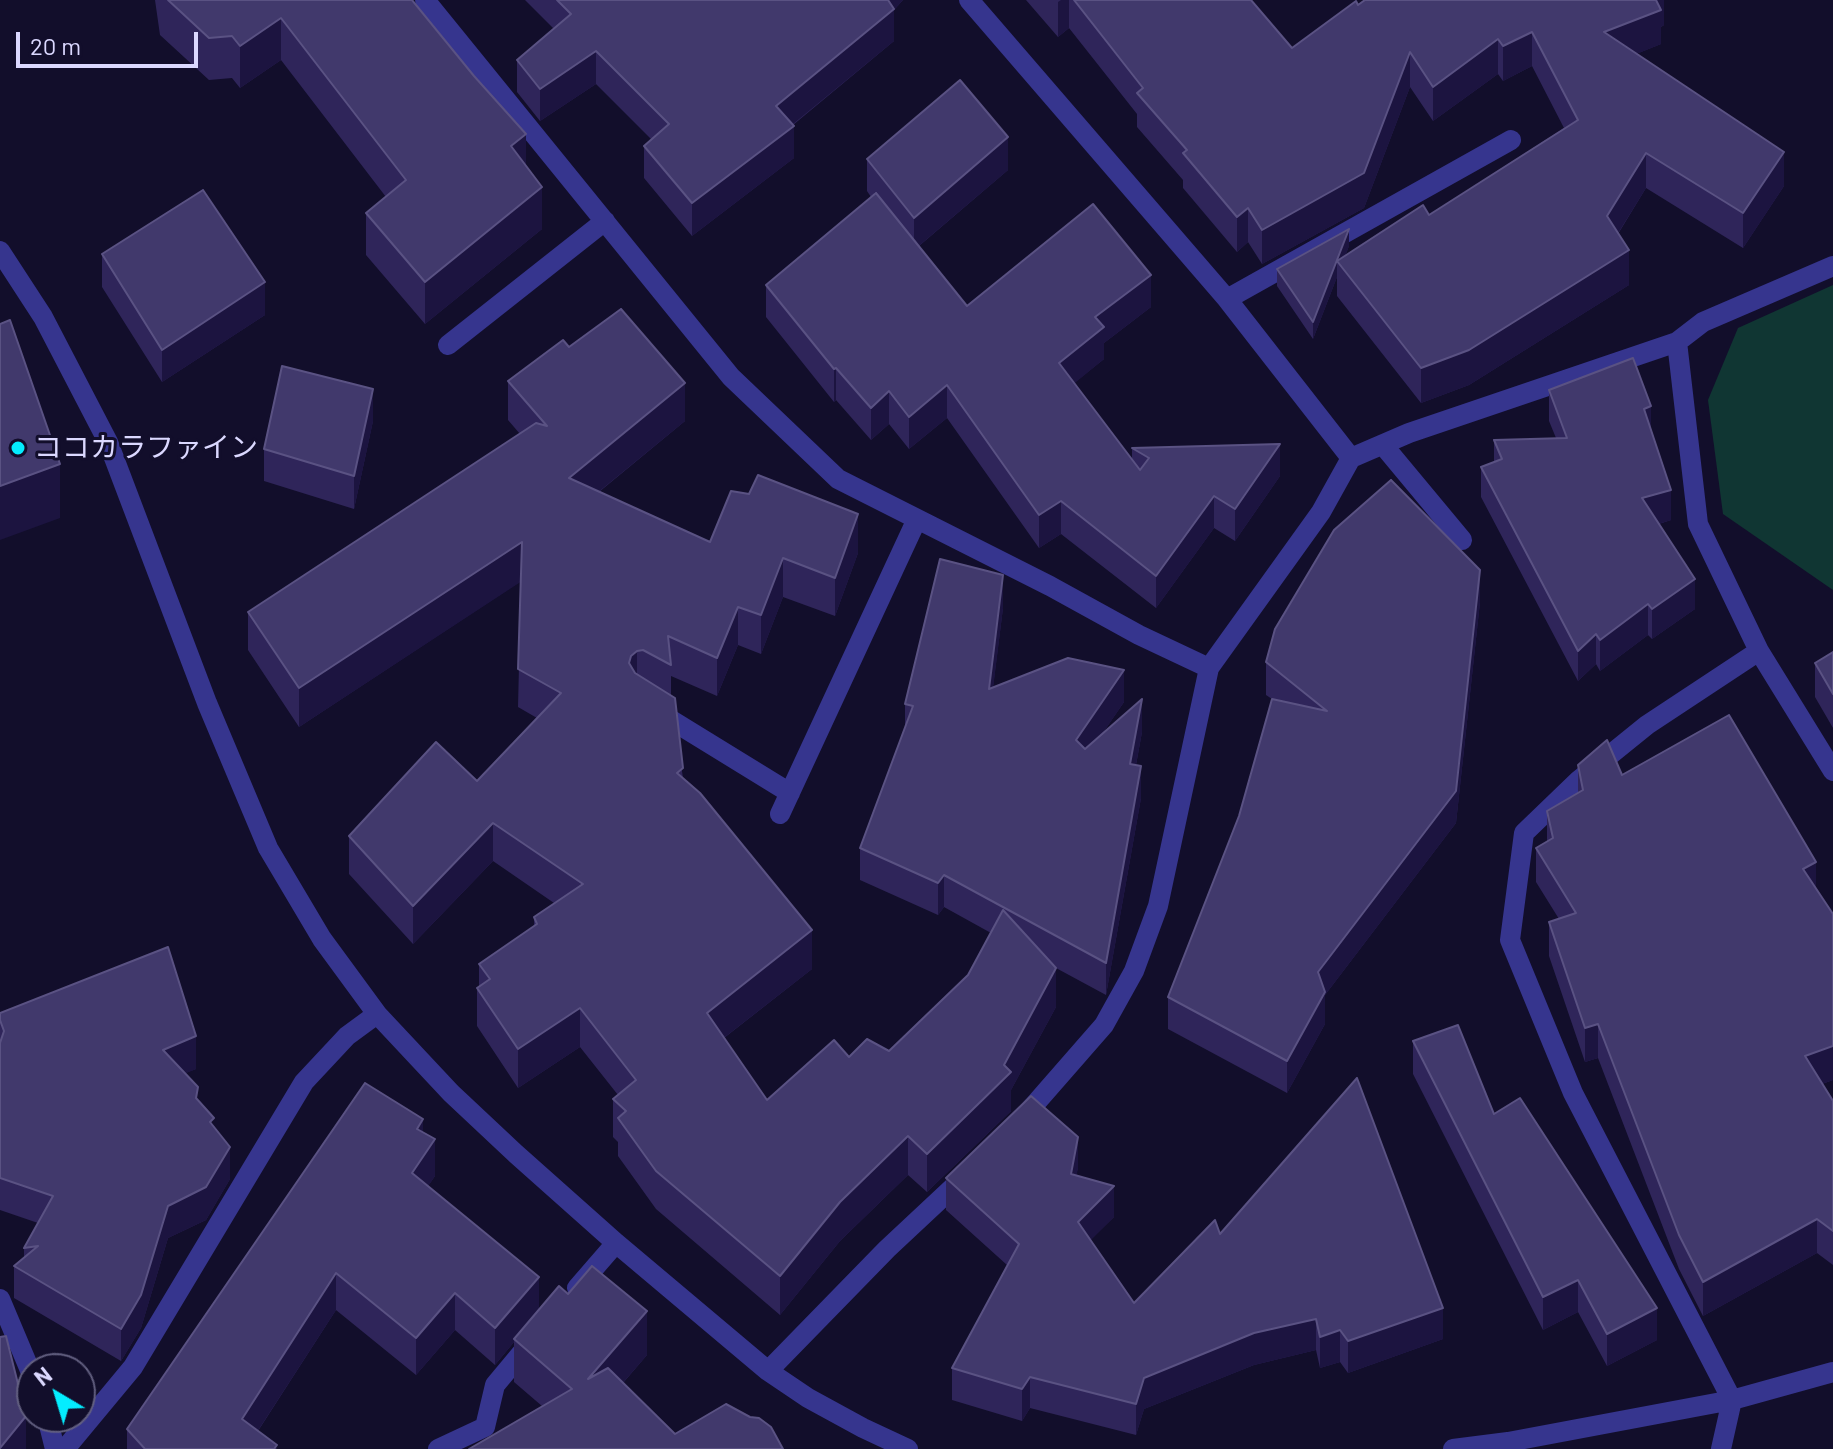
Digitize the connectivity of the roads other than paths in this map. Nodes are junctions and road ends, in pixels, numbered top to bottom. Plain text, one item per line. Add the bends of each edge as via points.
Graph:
1 (425, 0) edge
2 (969, 0) edge
3 (1511, 140) dead end
4 (605, 221) junction
5 (0, 251) edge
6 (1833, 266) edge
7 (1227, 299) junction
8 (1677, 342) junction
9 (448, 345) dead end
10 (1383, 445) junction
11 (1351, 458) junction
12 (917, 519) junction
13 (1462, 540) dead end
14 (1759, 651) junction
15 (1209, 668) junction
16 (642, 701) edge
17 (1833, 771) edge
18 (790, 793) junction
19 (780, 814) dead end
20 (377, 1014) junction
21 (1007, 1134) edge
22 (975, 1166) edge
23 (616, 1243) junction
24 (0, 1299) edge
25 (562, 1305) edge
26 (543, 1328) edge
27 (20, 1348) junction
28 (22, 1353) edge
29 (0, 1354) edge
30 (768, 1371) junction
31 (1833, 1372) edge
32 (1732, 1400) junction
33 (65, 1449) edge
34 (438, 1449) edge
35 (908, 1449) edge
36 (1453, 1449) edge
37 (1721, 1449) edge

1 - 4 street
2 - 7 street
3 - 7 street
4 - 9 street
4 - 12 street via 731,377 816,459 838,479
5 - 20 street via 43,317 108,442 268,848 322,939
6 - 8 street via 1703,322
7 - 11 street
8 - 10 street
8 - 14 street via 1698,524
10 - 11 street
10 - 13 street
11 - 15 street via 1321,512
12 - 15 street
12 - 18 street
14 - 17 street
14 - 32 street via 1647,725 1524,833 1510,940 1573,1093
15 - 21 street via 1158,906 1134,971 1104,1025
16 - 18 street
18 - 19 street
20 - 23 street via 451,1093
20 - 33 street via 347,1036 304,1082 133,1367
22 - 30 street
23 - 25 street
23 - 30 street
24 - 27 street
26 - 34 street via 495,1385 485,1427
27 - 28 street
27 - 29 street
30 - 35 street
31 - 32 street
32 - 36 street
32 - 37 street

